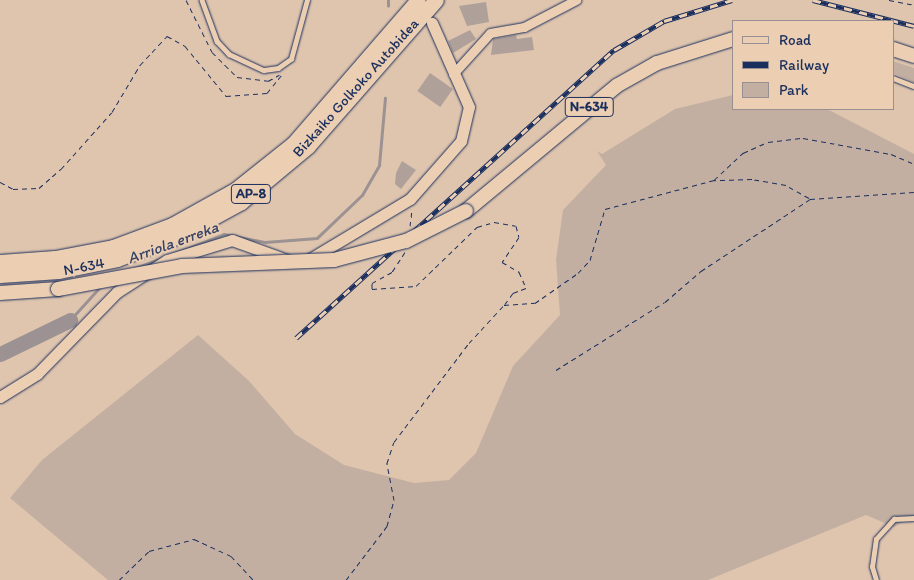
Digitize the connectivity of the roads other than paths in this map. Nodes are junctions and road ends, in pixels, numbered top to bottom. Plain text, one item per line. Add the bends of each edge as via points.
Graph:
1 (202, 0) edge
2 (307, 0) edge
3 (418, 0) edge
4 (436, 0) edge
5 (576, 0) edge
6 (432, 23) dead end
7 (732, 39) edge
8 (894, 49) edge
9 (914, 56) edge
10 (453, 74) junction
11 (894, 78) edge
12 (914, 86) edge
13 (0, 262) edge
14 (0, 274) edge
15 (0, 293) edge
16 (0, 397) edge
17 (914, 518) edge
18 (876, 580) edge

1 - 2 lane via 207,22 230,54 264,70 278,68 290,59
3 - 13 highway, Bizkaiko Golkoko Autobidea / AP-8 via 294,143 235,190 172,225 113,247 54,258
4 - 14 highway, Bizkaiko Golkoko Autobidea / AP-8 via 308,146 241,202 179,236 117,259 59,271
5 - 10 street via 524,27 490,33
6 - 10 street
7 - 15 highway, N-634 / N-634, bridge via 657,63 618,85 466,212 406,241 334,260 182,266 58,289
8 - 9 highway
10 - 16 street via 467,98 468,123 453,153 414,195 384,218 304,262 232,240 167,260 117,292 37,374
11 - 12 lane
17 - 18 lane via 894,519 876,539 872,567

